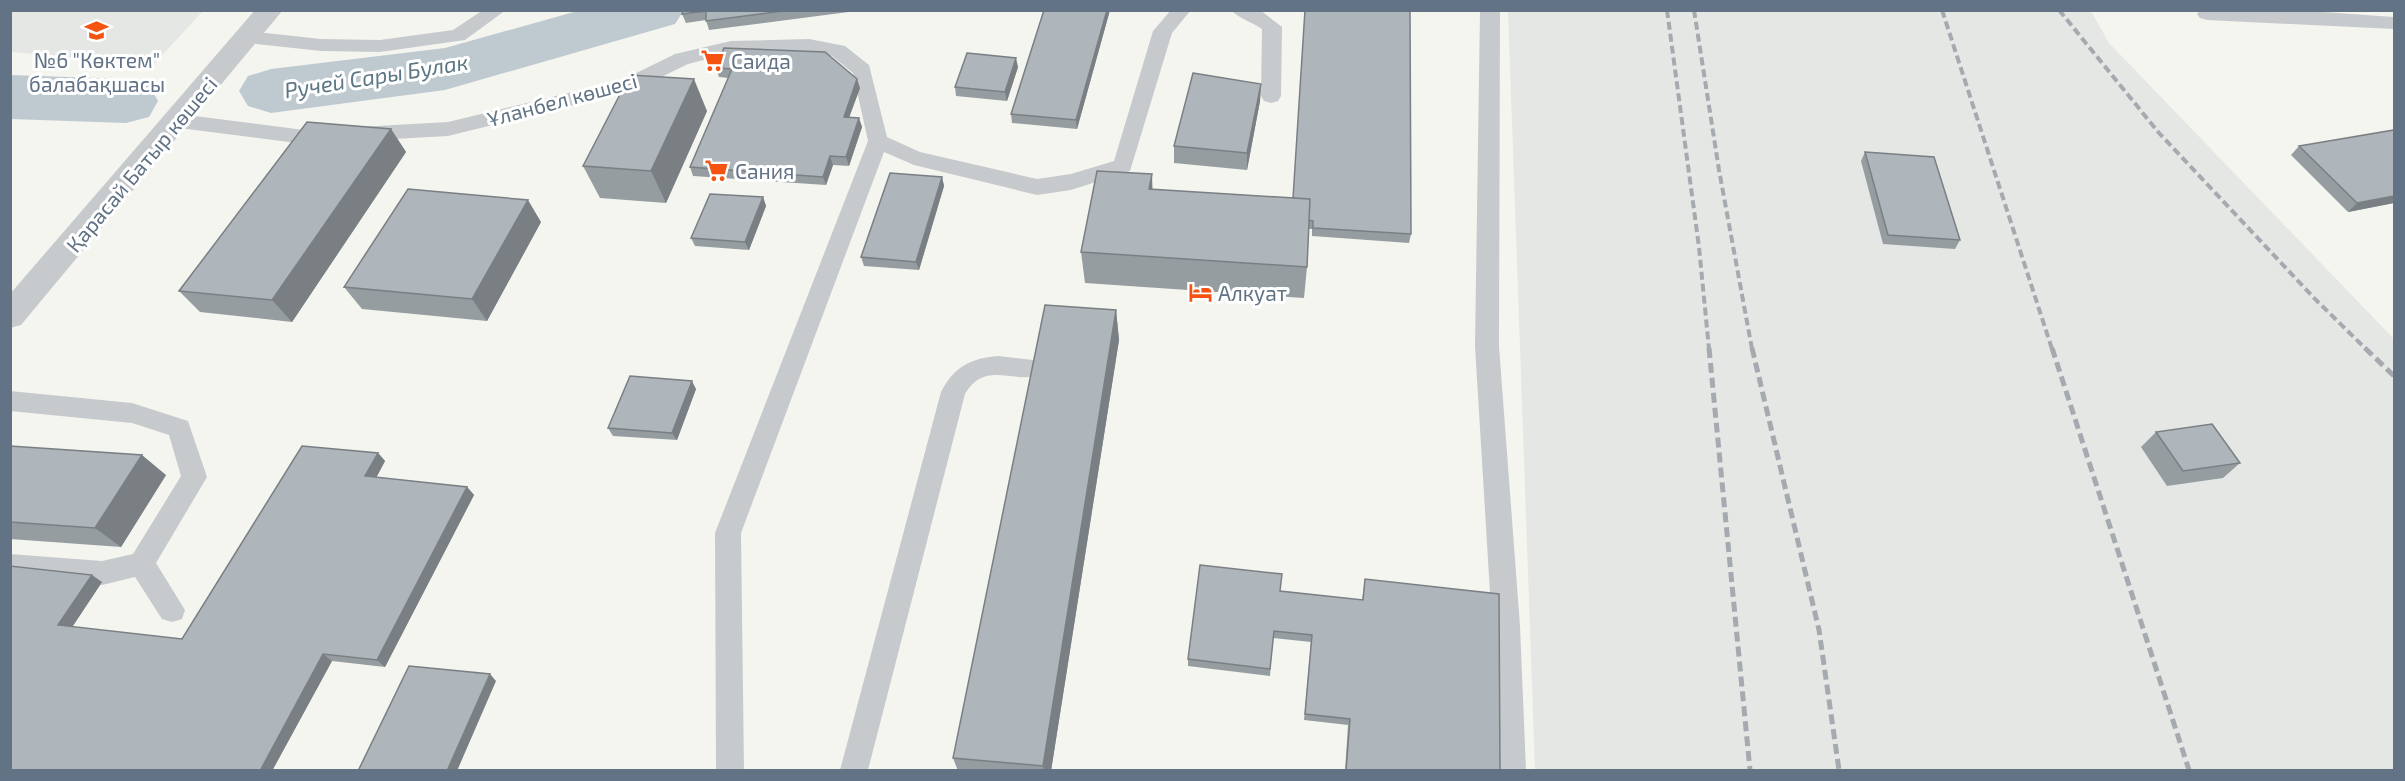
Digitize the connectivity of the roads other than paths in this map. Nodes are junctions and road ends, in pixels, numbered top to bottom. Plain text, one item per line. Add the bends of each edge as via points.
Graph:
1 (270, 10) edge
2 (497, 10) edge
3 (1182, 10) edge
4 (1240, 10) edge
5 (1490, 10) edge
6 (2207, 14) dead end
7 (2394, 23) edge
8 (248, 37) junction
9 (1271, 96) dead end
10 (179, 120) junction
11 (878, 141) junction
12 (10, 316) edge
13 (1033, 368) edge
14 (10, 401) edge
15 (141, 564) junction
16 (10, 566) edge
17 (172, 610) dead end
18 (730, 771) edge
19 (854, 771) edge
20 (1512, 771) edge

1 - 8 street, Қарасай Батыр көшесі
2 - 8 lane via 458,36 380,46 321,45
3 - 11 lane via 1163,31 1124,166 1071,182 1037,187 914,158
4 - 9 lane via 1272,27
5 - 20 lane via 1487,346
6 - 7 lane
8 - 10 street, Қарасай Батыр көшесі
10 - 11 lane, Ұланбел көшесі via 304,137 448,129 628,85 682,59 731,47 809,45 838,51 862,70
10 - 12 street, Қарасай Батыр көшесі
11 - 18 lane via 728,533
13 - 19 lane via 975,369 961,377 953,392
14 - 15 lane via 132,413 179,428 194,477
15 - 16 lane via 102,573
15 - 17 lane

